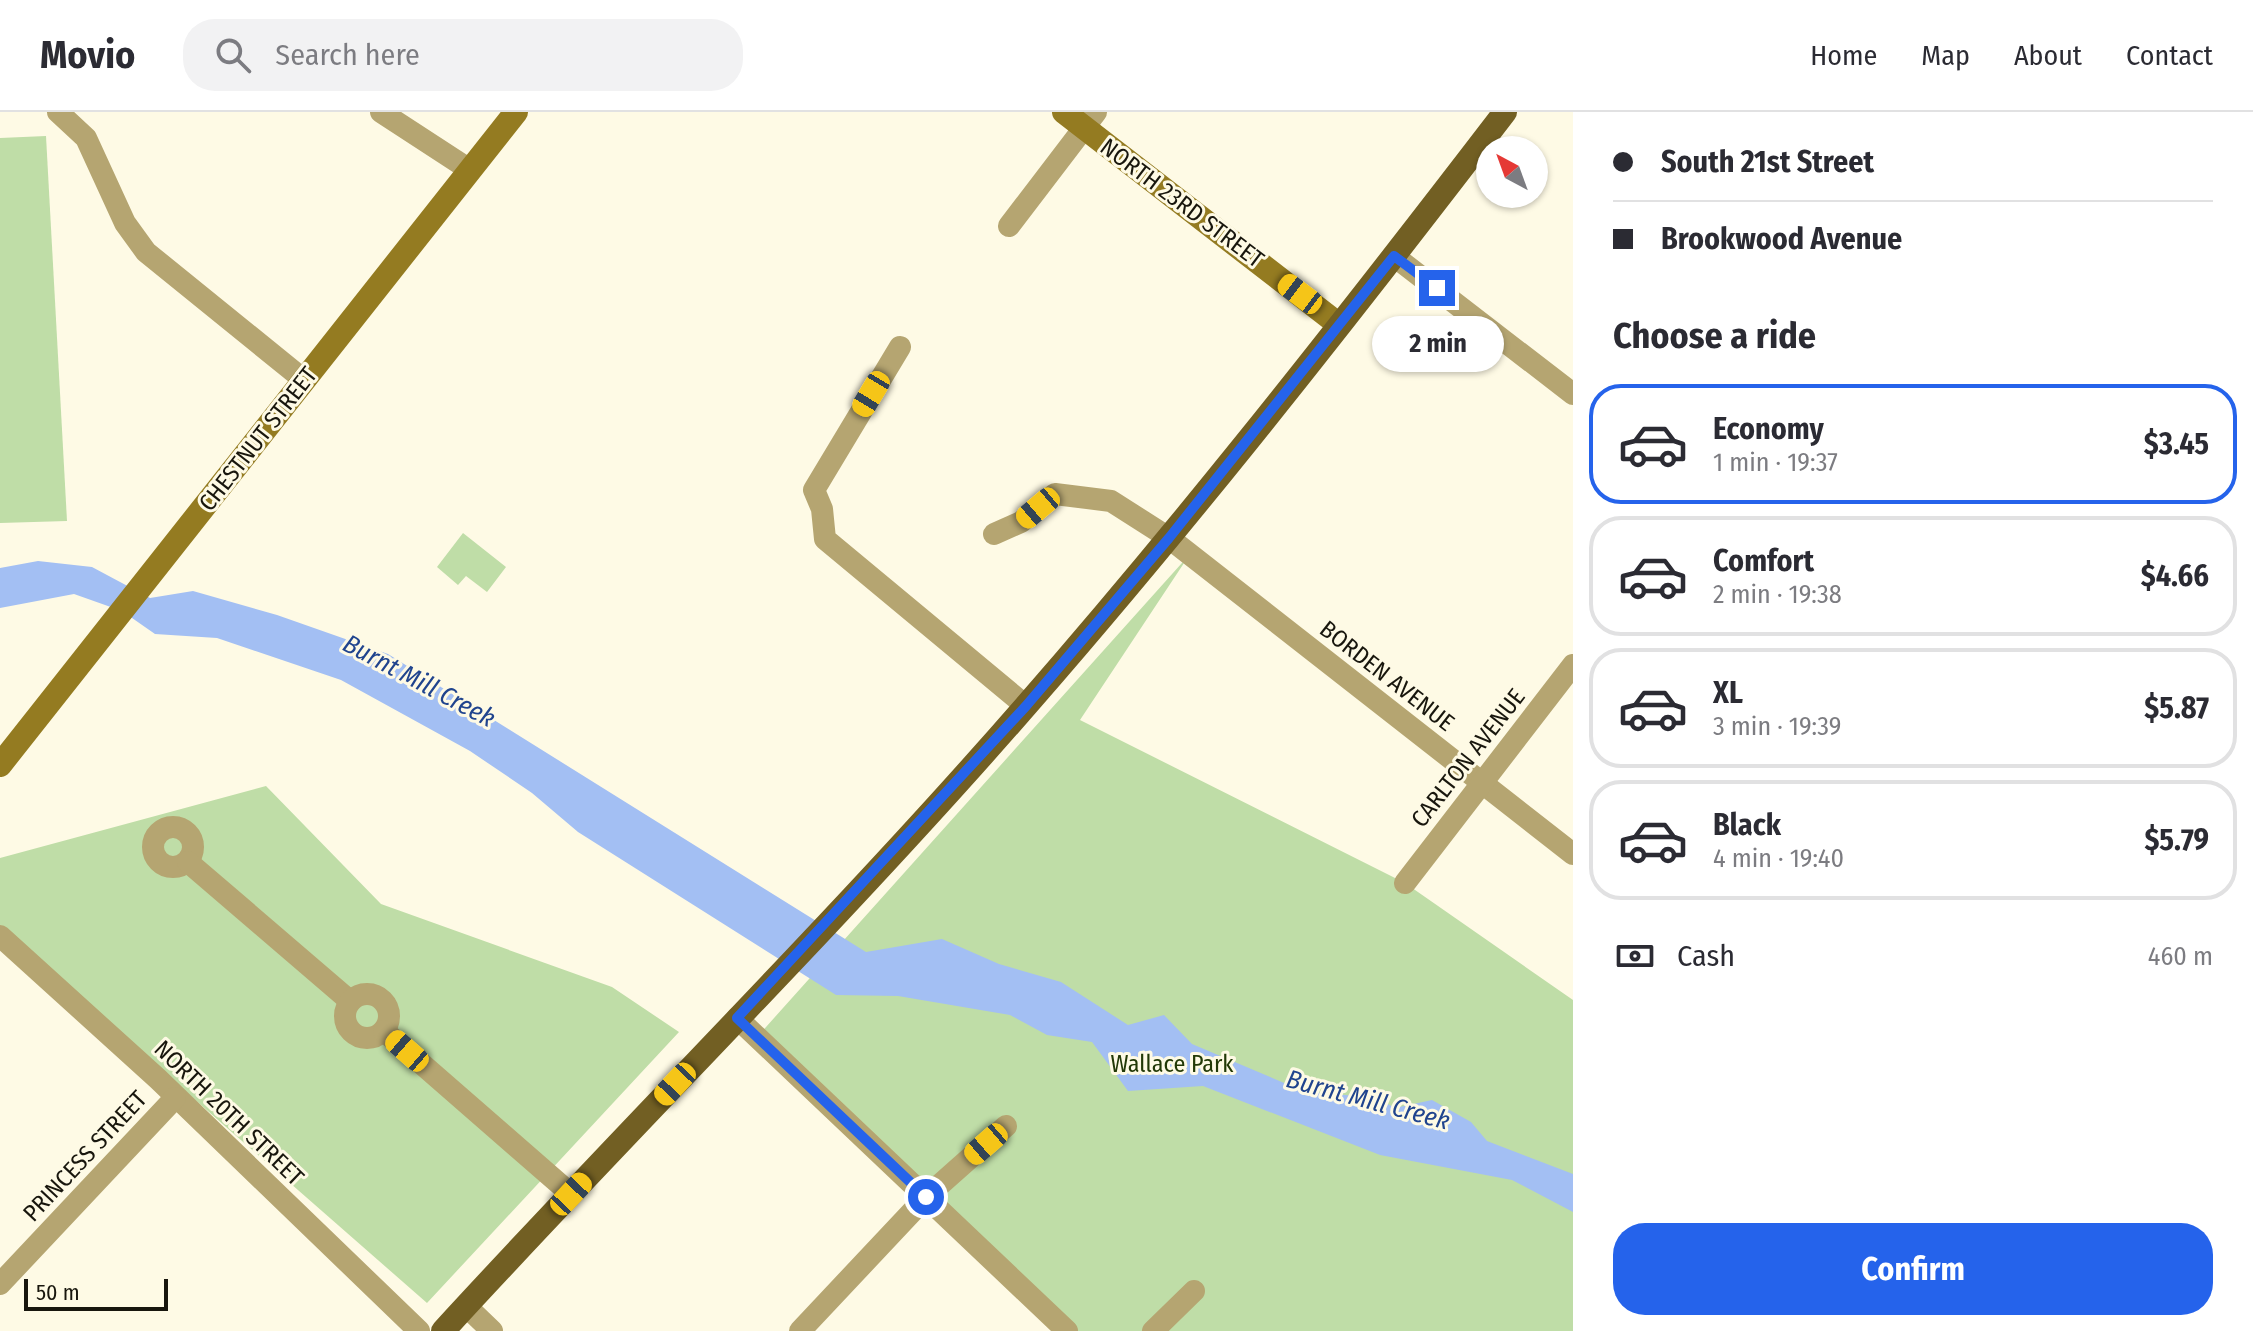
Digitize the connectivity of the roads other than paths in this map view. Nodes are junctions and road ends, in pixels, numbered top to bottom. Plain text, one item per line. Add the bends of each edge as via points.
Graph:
1 (58, 112) edge
2 (381, 112) edge
3 (516, 112) edge
4 (1064, 112) edge
5 (1505, 112) edge
6 (1090, 120) edge
7 (470, 170) junction
8 (1009, 226) dead end
9 (1394, 256) junction
10 (1338, 324) junction
11 (900, 347) dead end
12 (304, 380) junction
13 (1573, 394) edge
14 (994, 534) dead end
15 (1169, 538) junction
16 (1573, 665) edge
17 (1026, 706) junction
18 (0, 765) edge
19 (1482, 783) junction
20 (1573, 854) edge
21 (188, 862) dead end
22 (1405, 883) dead end
23 (0, 936) edge
24 (350, 1001) junction
25 (737, 1018) junction
26 (384, 1031) junction
27 (175, 1098) junction
28 (1006, 1126) dead end
29 (571, 1194) junction
30 (926, 1197) junction
31 (0, 1284) edge
32 (1194, 1291) dead end
33 (466, 1306) junction
34 (419, 1331) edge
35 (443, 1331) edge
36 (492, 1331) edge
37 (800, 1331) edge
38 (1067, 1331) edge
39 (1153, 1331) edge

1 - 12 street via 86,138 125,223 146,252
2 - 7 street
3 - 7 street, CHESTNUT STREET
4 - 6 street, NORTH 23RD STREET
5 - 9 main road
6 - 8 street
6 - 10 street, NORTH 23RD STREET
7 - 12 street, CHESTNUT STREET
9 - 10 main road
9 - 13 street
10 - 15 main road
11 - 17 street via 814,490 825,539
12 - 18 street, CHESTNUT STREET
14 - 15 street, BORDEN AVENUE via 1021,522 1055,494 1111,501
15 - 17 main road
15 - 19 street, BORDEN AVENUE
16 - 19 street, CARLTON AVENUE
17 - 25 main road
19 - 20 street, BORDEN AVENUE
19 - 22 street, CARLTON AVENUE
21 - 24 street
23 - 27 street, NORTH 20TH STREET
24 - 26 street via 345,1021 352,1033 372,1038
24 - 26 street via 364,994 379,997 390,1016
25 - 29 main road
25 - 30 street
26 - 29 street
27 - 31 street, PRINCESS STREET
27 - 34 street, NORTH 20TH STREET
28 - 30 street
29 - 33 main road
30 - 37 street
30 - 38 street
32 - 39 street
33 - 35 main road
33 - 36 street

